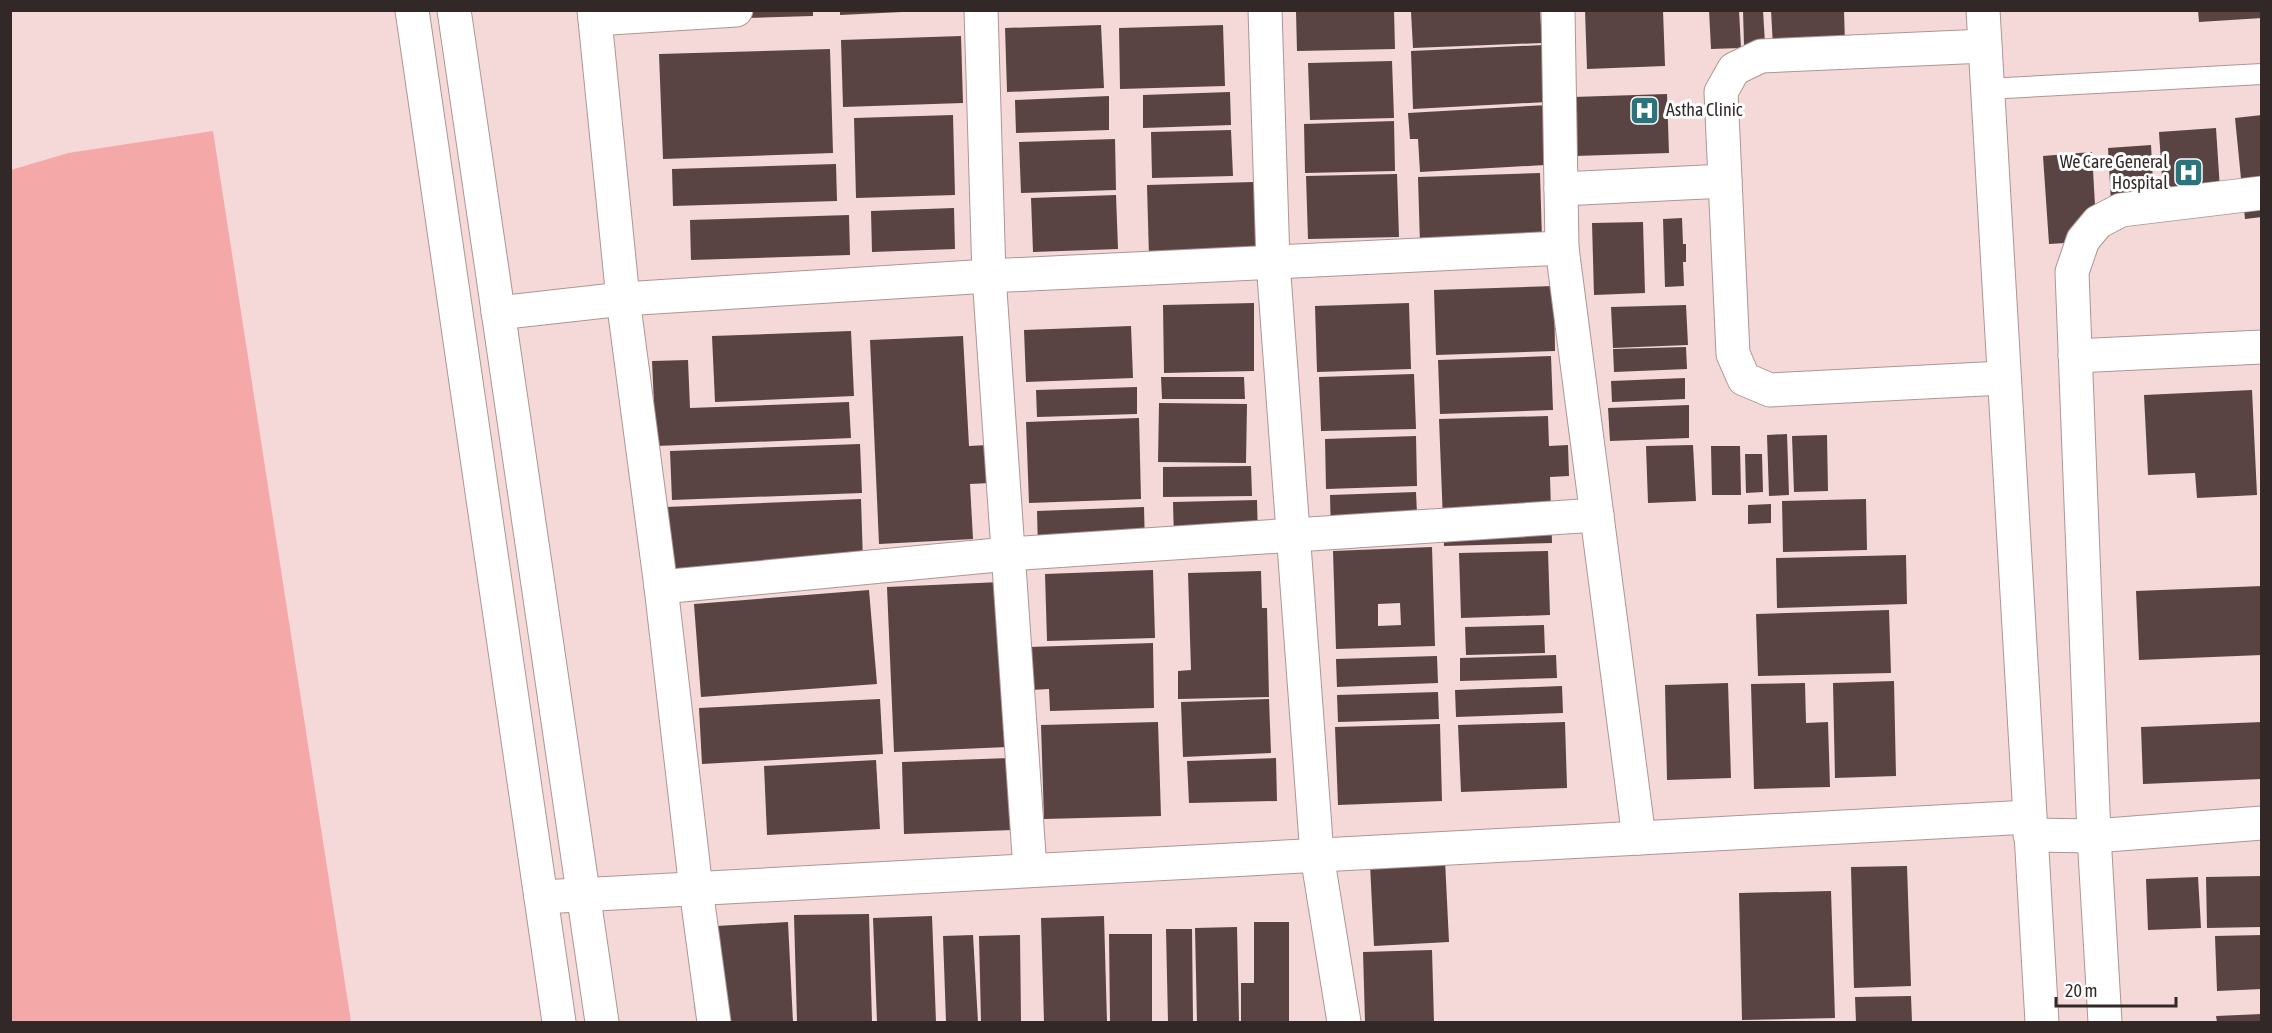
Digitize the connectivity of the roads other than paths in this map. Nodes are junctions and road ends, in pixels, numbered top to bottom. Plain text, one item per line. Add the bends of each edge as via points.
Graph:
1 (412, 10) edge
2 (454, 10) edge
3 (736, 10) edge
4 (981, 10) edge
5 (1265, 10) edge
6 (1558, 10) edge
7 (1983, 10) edge
8 (594, 15) edge
9 (1985, 46) junction
10 (2262, 74) edge
11 (1987, 89) junction
12 (1725, 181) junction
13 (1561, 189) junction
14 (2262, 194) edge
15 (1562, 248) junction
16 (1273, 262) junction
17 (989, 276) junction
18 (623, 299) junction
19 (498, 313) junction
20 (2262, 347) edge
21 (2075, 356) junction
22 (2003, 378) junction
23 (1597, 515) junction
24 (1293, 535) junction
25 (1008, 554) junction
26 (661, 587) junction
27 (2262, 823) edge
28 (2029, 826) junction
29 (2094, 836) junction
30 (1639, 838) junction
31 (1317, 855) junction
32 (1030, 870) junction
33 (696, 889) junction
34 (583, 895) junction
35 (540, 897) junction
36 (559, 1023) edge
37 (602, 1023) edge
38 (714, 1023) edge
39 (1344, 1023) edge
40 (2042, 1023) edge
41 (2104, 1023) edge

1 - 35 street
2 - 19 street
3 - 8 street
4 - 17 street
5 - 16 street
6 - 13 street
7 - 9 street
8 - 18 street
9 - 11 street
9 - 12 street via 1761,56 1734,69 1721,92
10 - 11 lane
11 - 22 street
12 - 13 street
12 - 22 street via 1733,354 1743,379 1770,390
13 - 15 street
14 - 21 street via 2121,210 2098,222 2083,240 2072,272
15 - 16 street
15 - 23 street
16 - 17 street
16 - 24 street
17 - 18 street
17 - 25 street
18 - 19 street
18 - 26 street
19 - 34 street
20 - 21 street
21 - 29 street
22 - 28 street
23 - 24 street
23 - 30 street
24 - 25 street
24 - 31 street
25 - 26 street
25 - 32 street
26 - 33 street
27 - 29 street
28 - 29 street
28 - 30 street
28 - 40 street
29 - 41 street
30 - 31 street
31 - 32 street
31 - 39 street
32 - 33 street
33 - 34 street
33 - 38 street
34 - 35 street
34 - 37 street
35 - 36 street

